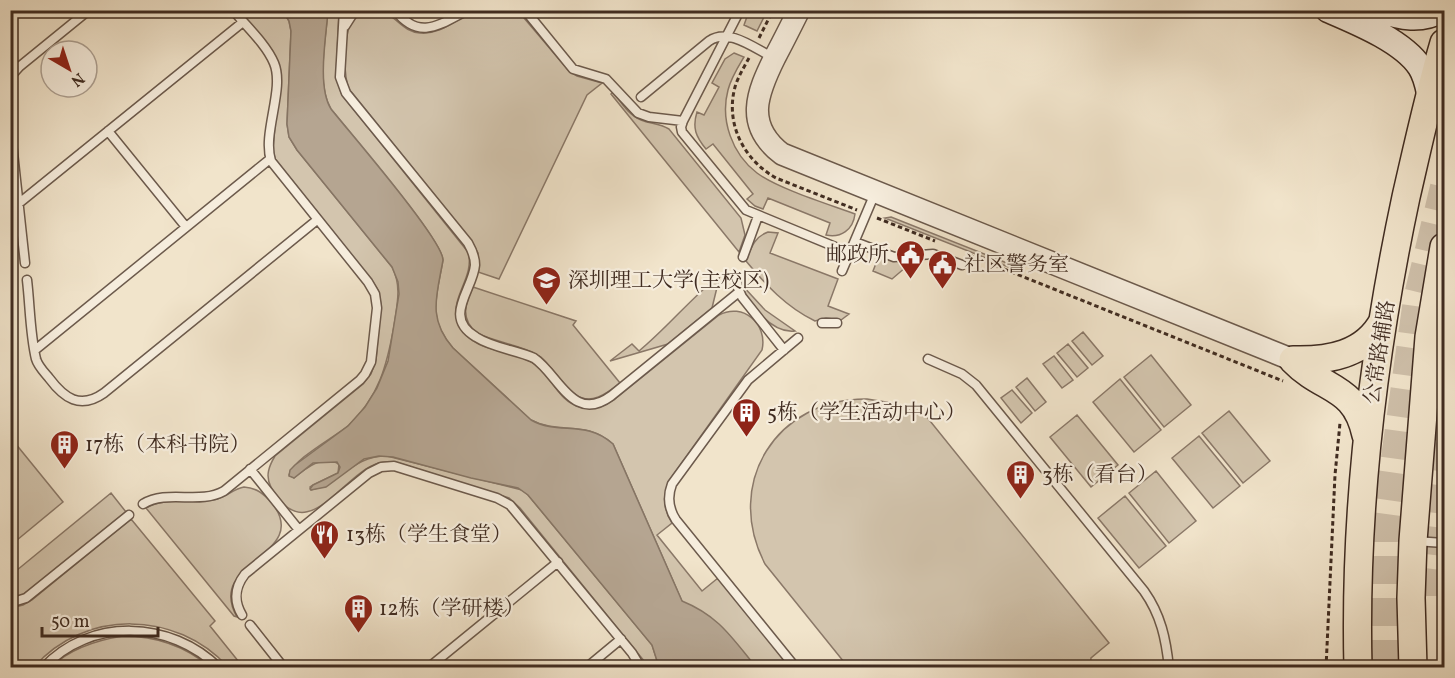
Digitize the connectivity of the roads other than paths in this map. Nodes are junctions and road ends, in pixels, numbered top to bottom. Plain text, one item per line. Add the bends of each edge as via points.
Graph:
1 (89, 10) edge
2 (233, 10) edge
3 (344, 10) edge
4 (357, 10) edge
5 (468, 10) edge
6 (525, 10) edge
7 (740, 10) edge
8 (799, 10) edge
9 (1328, 10) edge
10 (1378, 10) edge
11 (1443, 10) edge
12 (396, 13) edge
13 (243, 22) junction
14 (342, 34) junction
15 (727, 36) junction
16 (1444, 43) edge
17 (774, 58) junction
18 (10, 77) edge
19 (1429, 93) junction
20 (641, 97) dead end
21 (683, 121) junction
22 (108, 131) junction
23 (12, 143) edge
24 (270, 159) junction
25 (875, 193) junction
26 (18, 204) junction
27 (758, 216) junction
28 (317, 220) junction
29 (186, 227) junction
30 (855, 242) junction
31 (1444, 247) edge
32 (850, 253) junction
33 (743, 257) dead end
34 (25, 263) dead end
35 (962, 265) dead end
36 (842, 271) dead end
37 (737, 278) dead end
38 (27, 280) dead end
39 (739, 292) junction
40 (1383, 321) junction
41 (822, 323) dead end
42 (837, 323) dead end
43 (798, 338) dead end
44 (35, 350) junction
45 (784, 350) junction
46 (928, 359) dead end
47 (1289, 371) junction
48 (1367, 439) junction
49 (250, 470) junction
50 (143, 504) dead end
51 (129, 515) dead end
52 (299, 530) junction
53 (1413, 541) junction
54 (1444, 543) edge
55 (558, 562) junction
56 (10, 603) edge
57 (242, 615) dead end
58 (250, 626) dead end
59 (621, 639) junction
60 (431, 666) edge
61 (43, 668) edge
62 (219, 668) edge
63 (284, 668) edge
64 (586, 668) edge
65 (641, 668) edge
66 (796, 668) edge
67 (1169, 668) edge
68 (1358, 668) edge
69 (1413, 668) edge

1 - 18 lane
2 - 13 lane
3 - 14 lane
4 - 14 lane
5 - 12 lane via 429,28 413,26
6 - 21 lane via 573,69 606,79 638,113
7 - 15 lane
8 - 17 street
9 - 19 main road via 1406,51 1423,72
10 - 11 main road via 1413,19
13 - 22 lane
13 - 24 lane via 270,56 276,74
14 - 39 lane via 340,77 346,93 473,253 474,270 460,310 464,325 474,336 534,358 569,396 593,404 611,396
15 - 17 lane
15 - 20 lane via 709,41
15 - 21 lane
16 - 19 main road, 公常路辅路
17 - 25 street via 757,100 759,121 768,140 788,158
19 - 40 main road, 公常路辅路
21 - 27 lane via 681,129 687,138 743,207
22 - 26 lane
22 - 29 lane
23 - 26 lane
24 - 28 lane
24 - 29 lane
25 - 30 lane
25 - 47 street
26 - 34 lane
27 - 32 lane
27 - 33 lane
28 - 44 lane via 94,399 75,400 63,394 38,365
28 - 49 lane via 375,294 370,366 360,380
29 - 44 lane
30 - 32 lane
30 - 35 lane via 894,256 933,254
31 - 53 main road via 1429,337
32 - 36 lane
37 - 39 lane
38 - 44 lane
39 - 45 lane
40 - 47 main road via 1353,351
40 - 48 main road, 公常路辅路
41 - 42 lane
43 - 45 lane
45 - 66 lane via 748,380 672,484 669,500 676,520
46 - 67 lane via 962,374 976,385 1144,591 1161,622
47 - 48 main road via 1309,374 1340,390 1362,418
48 - 68 main road, 公常路辅路 via 1359,544
49 - 50 lane via 215,495 162,497
49 - 52 lane
51 - 56 lane via 26,598
52 - 55 lane via 369,473 394,466 506,502
52 - 57 lane via 242,578 236,599
53 - 54 lane
53 - 69 main road
55 - 59 lane
55 - 60 lane
58 - 63 lane
59 - 64 lane
59 - 65 lane
61 - 62 lane via 64,649 96,635 145,630 174,638

